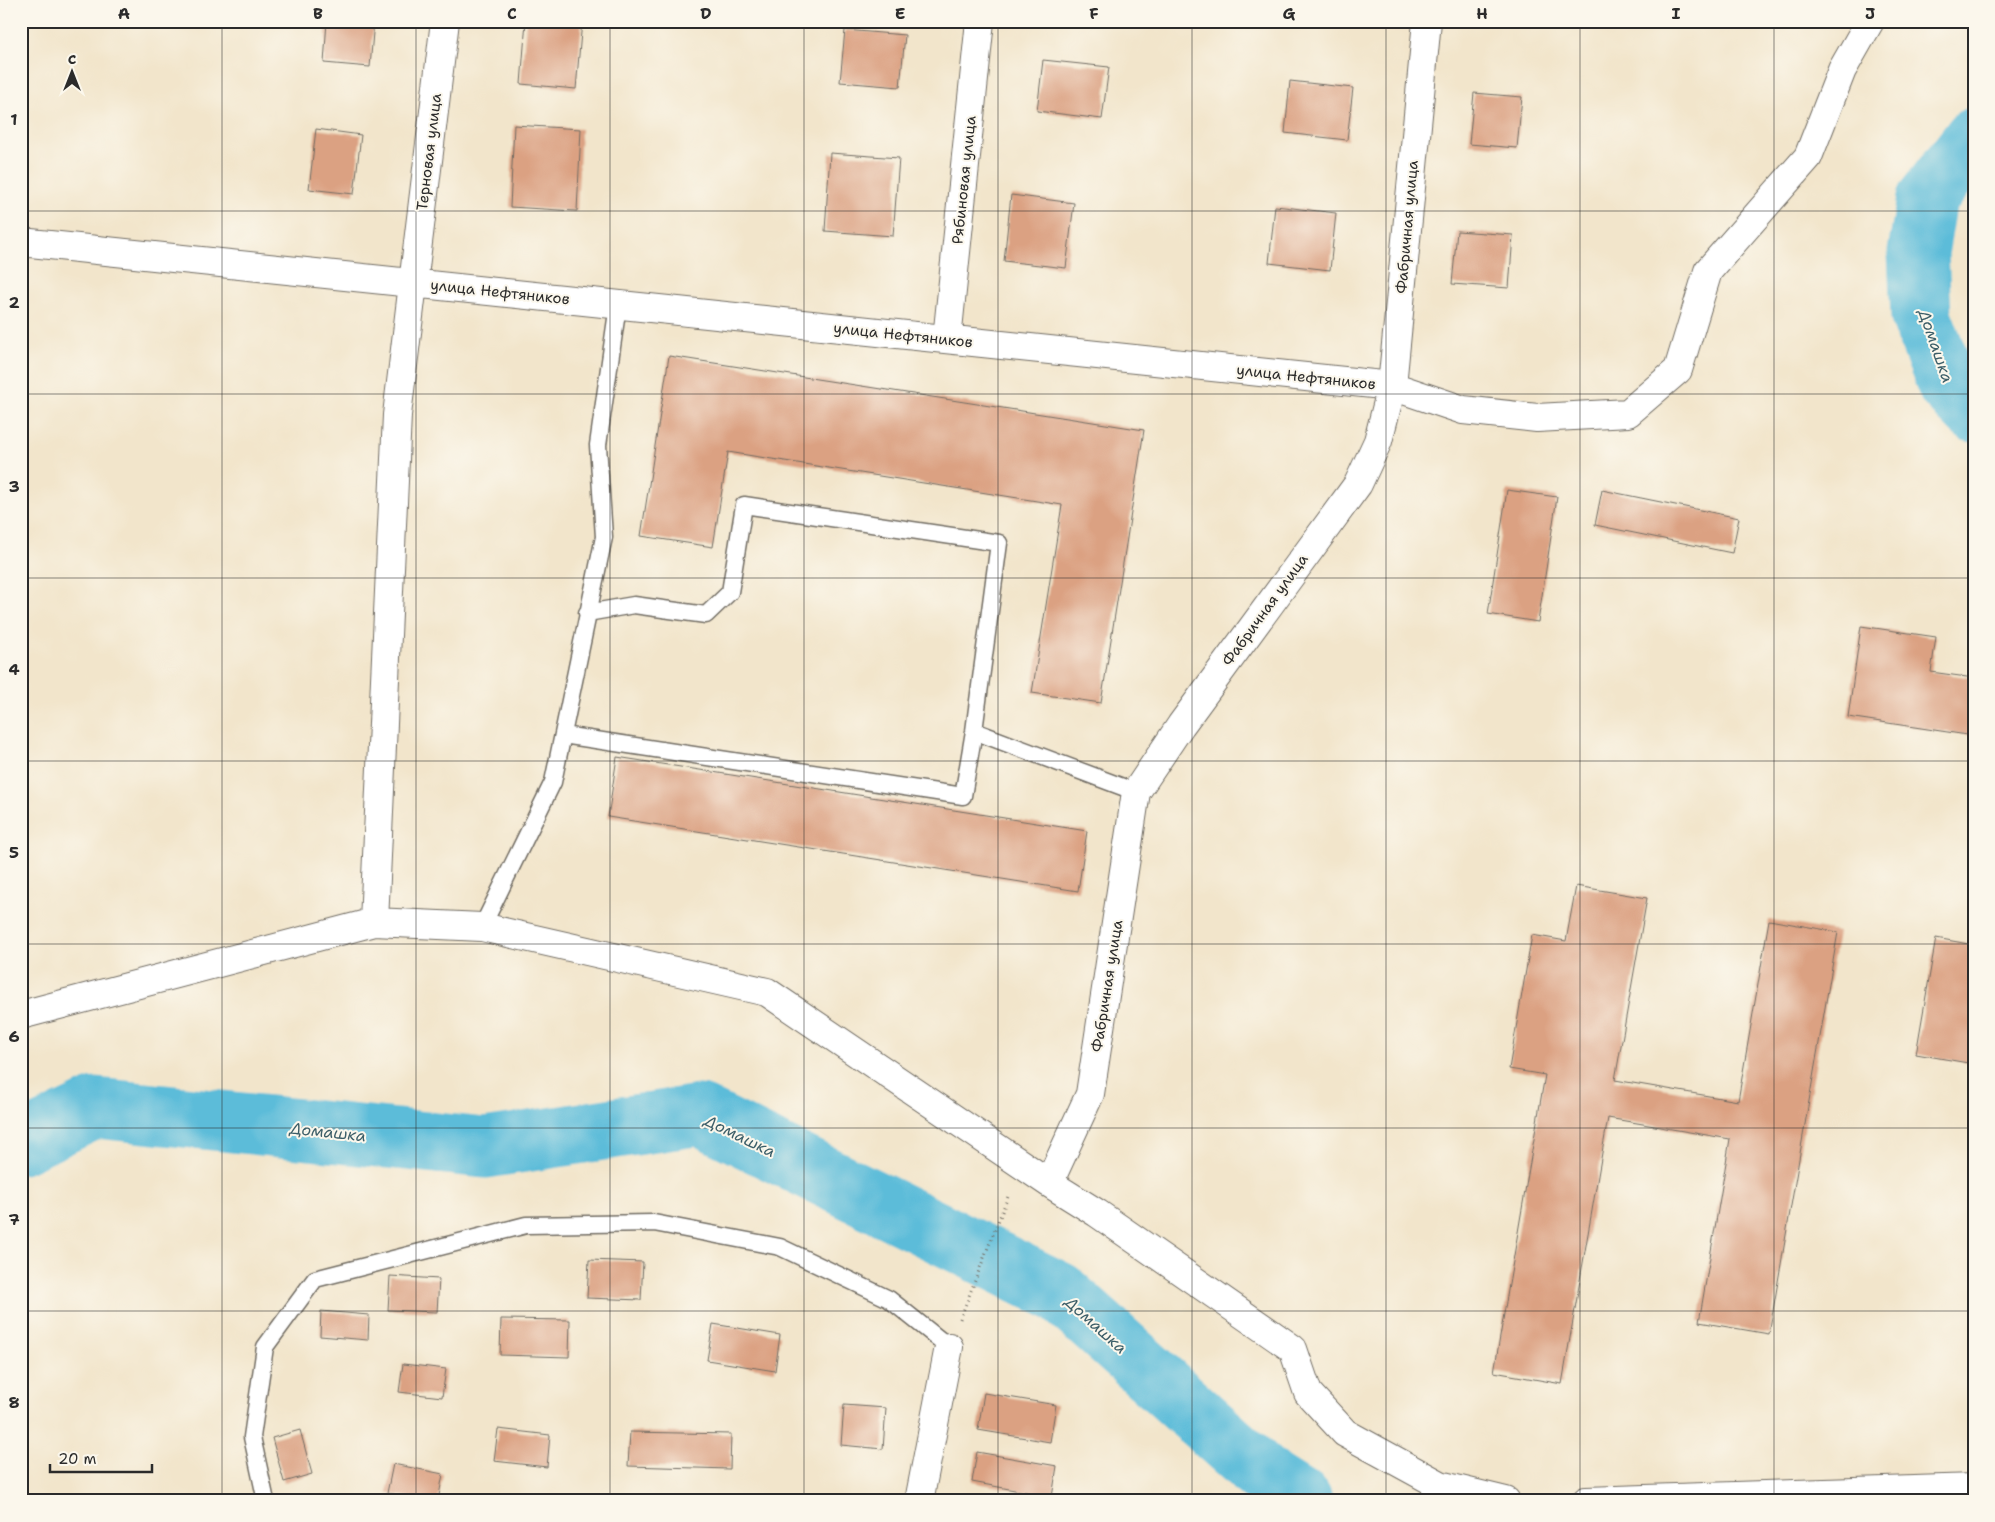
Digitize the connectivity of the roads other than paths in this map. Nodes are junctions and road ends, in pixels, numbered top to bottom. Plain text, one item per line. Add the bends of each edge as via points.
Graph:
1 (445, 21) edge
2 (980, 21) edge
3 (1427, 21) edge
4 (1870, 21) edge
5 (21, 242) edge
6 (414, 283) junction
7 (618, 305) junction
8 (947, 339) junction
9 (1392, 386) junction
10 (587, 613) junction
11 (974, 731) junction
12 (562, 735) junction
13 (1136, 792) junction
14 (374, 922) junction
15 (482, 927) junction
16 (21, 1015) edge
17 (1049, 1182) junction
18 (949, 1347) joint
19 (1974, 1488) edge
20 (266, 1501) edge
21 (919, 1501) edge
22 (1506, 1501) edge
23 (1586, 1501) edge

1 - 6 street, Терновая улица
2 - 8 street, Рябиновая улица
3 - 9 street, Фабричная улица
4 - 9 street, улица Нефтяников via 1842,70 1808,157 1708,271 1678,370 1628,413 1537,418 1463,410
5 - 6 street, улица Нефтяников
6 - 7 street, улица Нефтяников
6 - 14 street, Терновая улица via 397,416
7 - 8 street, улица Нефтяников
7 - 10 lane via 598,444 604,537
8 - 9 street, улица Нефтяников
9 - 13 street, Фабричная улица via 1378,441 1358,484 1186,717
10 - 11 lane via 634,605 706,615 730,592 744,506 999,543
10 - 12 lane
11 - 12 lane via 963,796
11 - 13 lane
12 - 15 lane via 553,782
13 - 17 street, Фабричная улица via 1090,1094
14 - 15 street
14 - 16 street
15 - 17 street via 767,992
17 - 22 street via 1293,1349 1308,1393 1345,1433 1440,1485
18 - 20 lane via 889,1299 780,1247 654,1223 526,1225 315,1279 265,1347 252,1437
18 - 21 street
19 - 23 street

